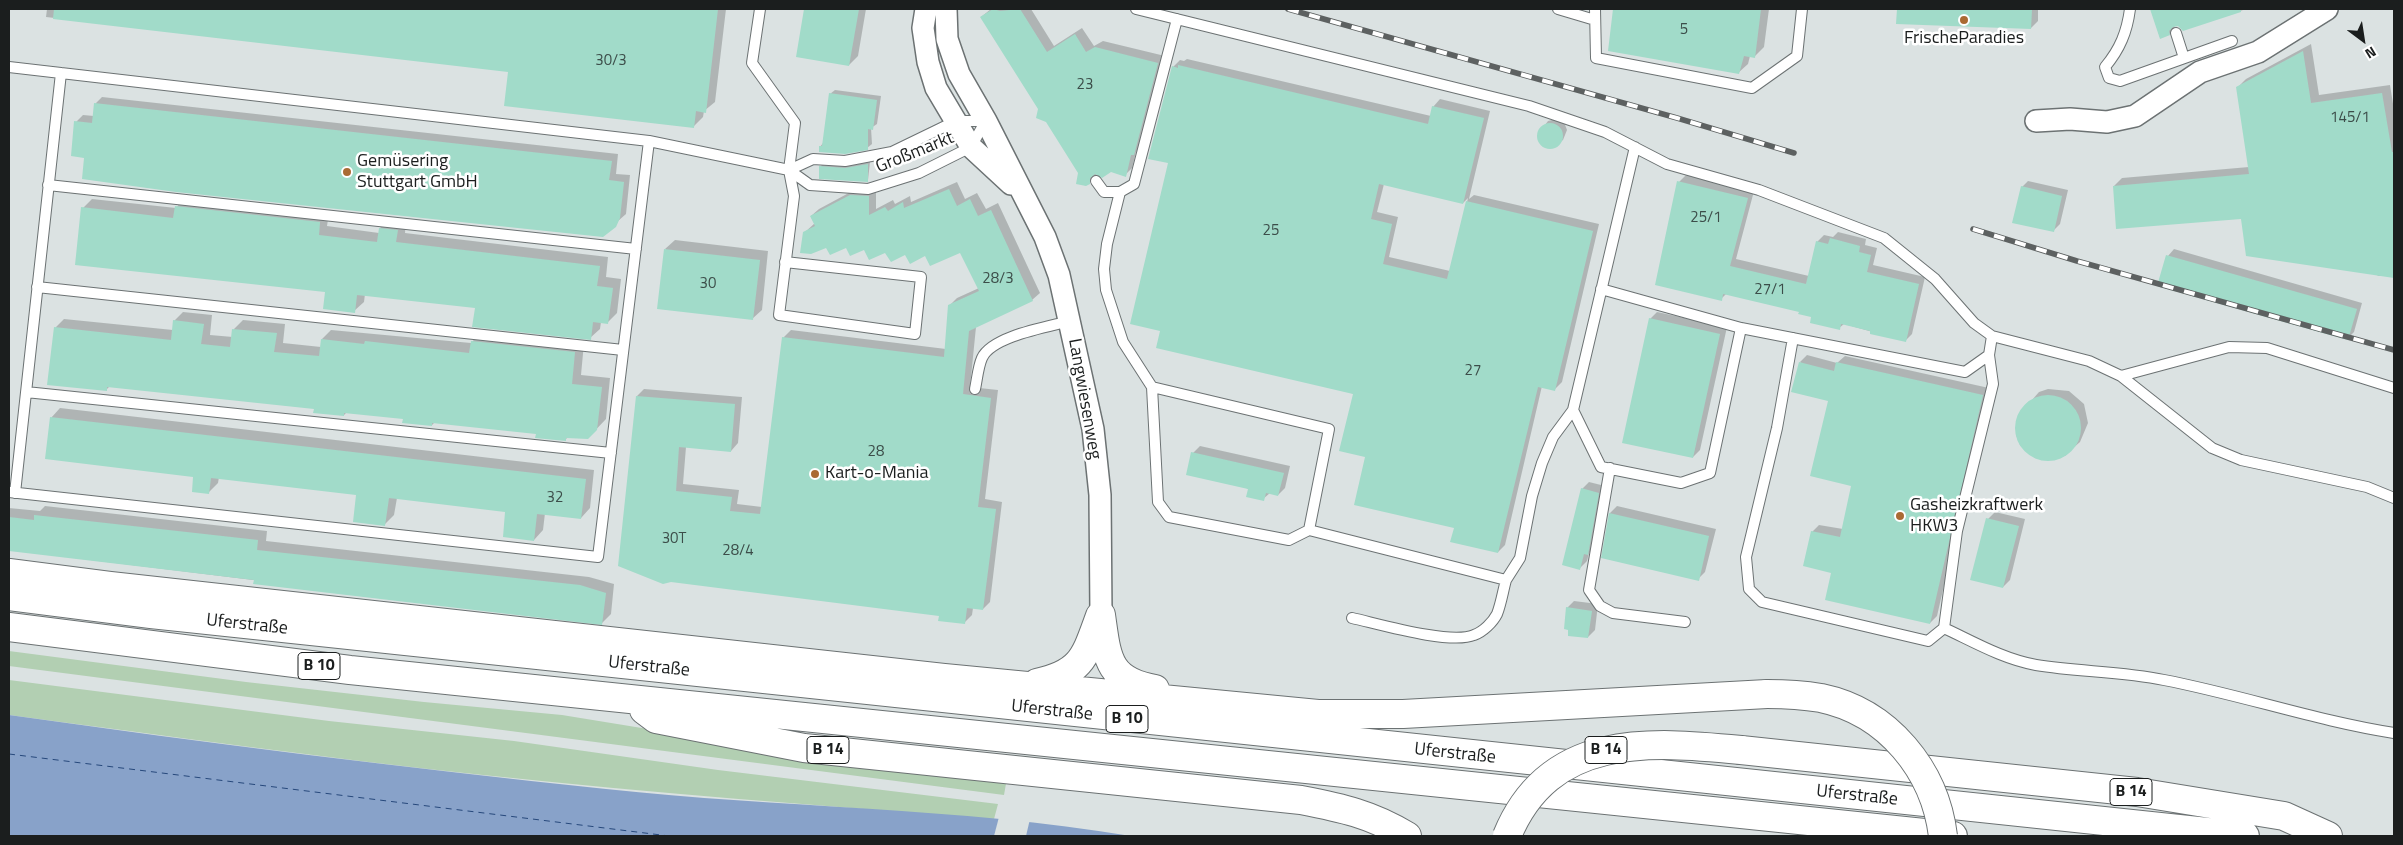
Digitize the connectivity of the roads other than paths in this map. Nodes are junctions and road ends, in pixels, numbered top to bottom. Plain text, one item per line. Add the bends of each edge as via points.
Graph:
1 (760, 9) edge
2 (926, 9) edge
3 (946, 9) edge
4 (1136, 9) edge
5 (1558, 9) edge
6 (1595, 9) edge
7 (1802, 9) edge
8 (2130, 9) edge
9 (2327, 9) edge
10 (1177, 19) junction
11 (1596, 20) junction
12 (2176, 33) dead end
13 (2232, 41) dead end
14 (2184, 58) junction
15 (9, 68) edge
16 (61, 73) junction
17 (956, 121) junction
18 (986, 121) junction
19 (2036, 121) dead end
20 (649, 140) junction
21 (1635, 146) junction
22 (971, 147) junction
23 (789, 170) junction
24 (1096, 181) dead end
25 (48, 185) junction
26 (1021, 192) junction
27 (1120, 192) junction
28 (636, 249) junction
29 (785, 262) junction
30 (37, 287) junction
31 (1601, 289) junction
32 (1070, 321) junction
33 (1741, 328) junction
34 (1992, 336) junction
35 (1793, 338) junction
36 (623, 350) junction
37 (1989, 356) junction
38 (2122, 376) junction
39 (1152, 387) junction
40 (2394, 388) edge
41 (975, 389) dead end
42 (26, 392) junction
43 (1573, 410) junction
44 (611, 453) junction
45 (1610, 468) junction
46 (12, 493) edge
47 (2394, 498) edge
48 (1308, 530) junction
49 (9, 572) edge
50 (1506, 580) junction
51 (9, 596) edge
52 (1101, 615) junction
53 (1352, 618) dead end
54 (1685, 622) dead end
55 (9, 627) edge
56 (1944, 628) junction
57 (1024, 686) junction
58 (630, 699) junction
59 (1201, 704) junction
60 (2394, 733) edge
61 (1407, 836) edge
62 (1507, 836) edge
63 (1943, 836) edge
64 (1953, 836) edge
65 (2245, 836) edge
66 (2328, 836) edge

1 - 23 lane via 752,63 795,123
2 - 17 street, Langwiesenweg via 923,28 928,62 936,88
3 - 18 street, Langwiesenweg via 947,39 959,74
4 - 10 lane
5 - 11 lane
6 - 11 lane
7 - 11 lane via 1797,56 1752,88 1596,58
8 - 14 lane via 2127,30 2118,52 2105,67 2109,78 2120,81
9 - 19 street via 2258,52 2200,72 2135,116 2107,122
10 - 21 lane via 1529,106 1606,132
10 - 27 lane via 1134,184
12 - 14 lane
13 - 14 lane
15 - 16 lane
16 - 20 lane
16 - 25 lane
17 - 18 lane, Großmarkt
17 - 22 street, Langwiesenweg
17 - 23 lane, Großmarkt via 892,152 845,161 813,159
18 - 22 lane, Großmarkt
18 - 26 street, Langwiesenweg
20 - 23 lane
20 - 28 lane
21 - 31 lane
21 - 34 lane via 1667,164 1759,190 1884,238 1935,279 1974,323
22 - 23 lane, Großmarkt via 919,173 868,189 810,185
22 - 26 street, Langwiesenweg
23 - 29 lane via 794,196
24 - 27 lane via 1104,192
25 - 28 lane
25 - 30 lane
26 - 32 street, Langwiesenweg via 1045,237 1059,275
27 - 39 lane via 1104,269 1106,290 1123,342
28 - 36 lane
29 - 29 lane via 921,277 915,334 779,315
30 - 36 lane
30 - 42 lane
31 - 33 lane
31 - 43 lane
32 - 41 lane via 1012,337 992,347 982,358
32 - 52 street, Langwiesenweg via 1093,429 1100,495
33 - 35 lane
33 - 45 lane via 1710,473 1681,483
34 - 37 lane
34 - 38 lane via 2089,361
35 - 37 lane via 1965,372
35 - 56 lane via 1777,428 1746,557 1749,589 1762,602 1928,641
36 - 44 lane
37 - 56 lane via 1993,384 1957,531
38 - 40 lane via 2229,347 2267,348
38 - 47 lane via 2212,448 2241,460 2367,487
39 - 48 lane via 1158,502 1169,516 1289,540
39 - 48 lane via 1329,429
42 - 44 lane
42 - 46 lane
43 - 45 lane via 1602,467
43 - 50 lane via 1553,437 1542,463 1520,558
44 - 46 lane via 598,557
45 - 54 lane via 1589,590 1600,606 1613,614
48 - 50 lane
49 - 57 highway via 167,593
50 - 53 lane via 1496,615 1474,635 1460,638 1441,636
51 - 65 highway, Uferstraße / B 10 via 151,614
52 - 57 highway via 1082,659 1073,670 1058,678
52 - 59 highway via 1108,656 1115,671 1136,686 1165,691
55 - 58 highway, Uferstraße / B 10 via 359,671
56 - 60 lane via 1998,654 2035,665 2163,679 2356,727
57 - 59 highway
58 - 61 highway, B 14 via 656,719 804,748 1271,797 1351,809 1382,821
58 - 64 highway, Uferstraße / B 10
59 - 63 highway, bridge via 1318,714 1403,714 1767,694 1807,696 1836,702 1867,717 1895,738 1926,777 1941,819
62 - 66 highway, B 14, bridge via 1516,816 1543,784 1562,768 1596,753 1645,744 1681,744 2137,792 2284,816

